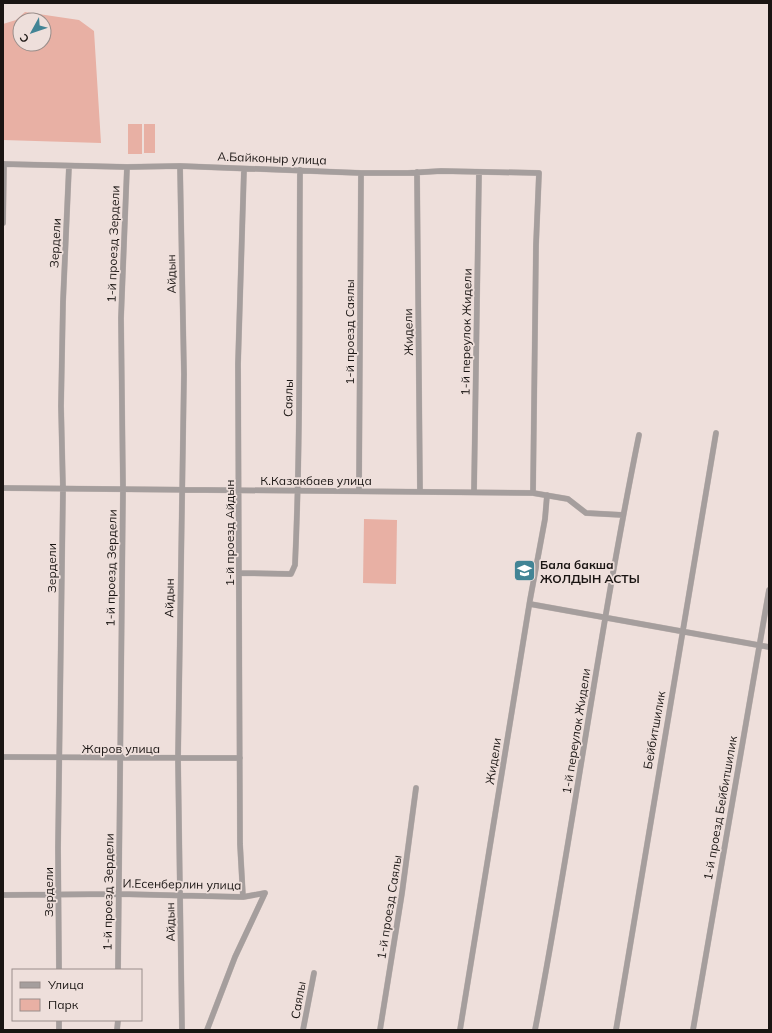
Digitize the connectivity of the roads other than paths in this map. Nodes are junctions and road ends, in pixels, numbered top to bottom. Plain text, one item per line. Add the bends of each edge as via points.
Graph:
1 (3, 164) edge
2 (69, 166) junction
3 (180, 166) junction
4 (127, 167) junction
5 (244, 169) junction
6 (300, 170) junction
7 (417, 172) junction
8 (479, 172) junction
9 (361, 173) junction
10 (3, 223) edge
11 (716, 433) dead end
12 (639, 435) dead end
13 (3, 488) edge
14 (63, 489) junction
15 (123, 489) junction
16 (299, 490) junction
17 (182, 491) junction
18 (240, 491) junction
19 (359, 491) junction
20 (420, 492) junction
21 (474, 492) junction
22 (532, 493) junction
23 (547, 495) junction
24 (623, 515) junction
25 (240, 573) junction
26 (769, 590) edge
27 (530, 604) junction
28 (605, 617) junction
29 (682, 630) junction
30 (761, 646) junction
31 (769, 647) edge
32 (3, 757) edge
33 (60, 758) junction
34 (120, 758) junction
35 (240, 758) junction
36 (178, 759) junction
37 (416, 788) dead end
38 (119, 894) junction
39 (3, 895) edge
40 (59, 895) junction
41 (181, 895) junction
42 (243, 897) junction
43 (59, 969) edge
44 (118, 969) edge
45 (314, 973) dead end
46 (182, 1030) edge
47 (207, 1030) edge
48 (303, 1030) edge
49 (380, 1030) edge
50 (460, 1030) edge
51 (535, 1030) edge
52 (616, 1030) edge
53 (693, 1030) edge

1 - 2 street, А.Байконыр улица
1 - 10 street
2 - 4 street, А.Байконыр улица
2 - 14 street, Зердели via 63,302
3 - 4 street, А.Байконыр улица
3 - 5 street, А.Байконыр улица
3 - 17 street, Айдын via 184,374
4 - 15 street, 1-й проезд Зердели via 121,318
5 - 6 street, А.Байконыр улица
5 - 18 street, 1-й проезд Айдын via 238,364
6 - 9 street, А.Байконыр улица
6 - 16 street, Саялы
7 - 8 street, А.Байконыр улица
7 - 9 street, А.Байконыр улица
7 - 20 street, Жидели
8 - 21 street, 1-й переулок Жидели
8 - 22 street, А.Байконыр улица via 539,173
9 - 19 street, 1-й проезд Саялы
11 - 29 street, Бейбитшилик
12 - 24 street, 1-й переулок Жидели
13 - 14 street, К.Казакбаев улица
14 - 15 street, К.Казакбаев улица
14 - 33 street, Зердели
15 - 17 street, К.Казакбаев улица
15 - 34 street, 1-й проезд Зердели
16 - 18 street, К.Казакбаев улица
16 - 19 street, К.Казакбаев улица
16 - 25 street, Саялы via 294,571 291,574
17 - 18 street, К.Казакбаев улица
17 - 36 street, Айдын
18 - 25 street, 1-й проезд Айдын
19 - 20 street, К.Казакбаев улица
20 - 21 street, К.Казакбаев улица
21 - 22 street, К.Казакбаев улица
22 - 23 street, К.Казакбаев улица
23 - 24 street, К.Казакбаев улица via 568,499 586,512
23 - 27 street, Жидели via 546,519
24 - 28 street, 1-й переулок Жидели
25 - 35 street, 1-й проезд Айдын
26 - 30 street, 1-й проезд Бейбитшилик
27 - 28 street
27 - 50 street, Жидели
28 - 29 street
28 - 51 street, 1-й переулок Жидели via 574,814
29 - 30 street
29 - 52 street, Бейбитшилик
30 - 31 street
30 - 53 street, 1-й проезд Бейбитшилик
32 - 33 street, Жаров улица
33 - 34 street, Жаров улица
33 - 40 street, Зердели
34 - 36 street, Жаров улица
34 - 38 street, 1-й проезд Зердели
35 - 36 street, Жаров улица
35 - 42 street, 1-й проезд Айдын
36 - 41 street, Айдын
37 - 49 street, 1-й проезд Саялы
38 - 40 street, И.Есенберлин улица
38 - 41 street, И.Есенберлин улица
38 - 44 street, 1-й проезд Зердели
39 - 40 street, И.Есенберлин улица
40 - 43 street, Зердели
41 - 42 street, И.Есенберлин улица
41 - 46 street, Айдын
42 - 47 street, И.Есенберлин улица via 265,894 235,958
45 - 48 street, Саялы

